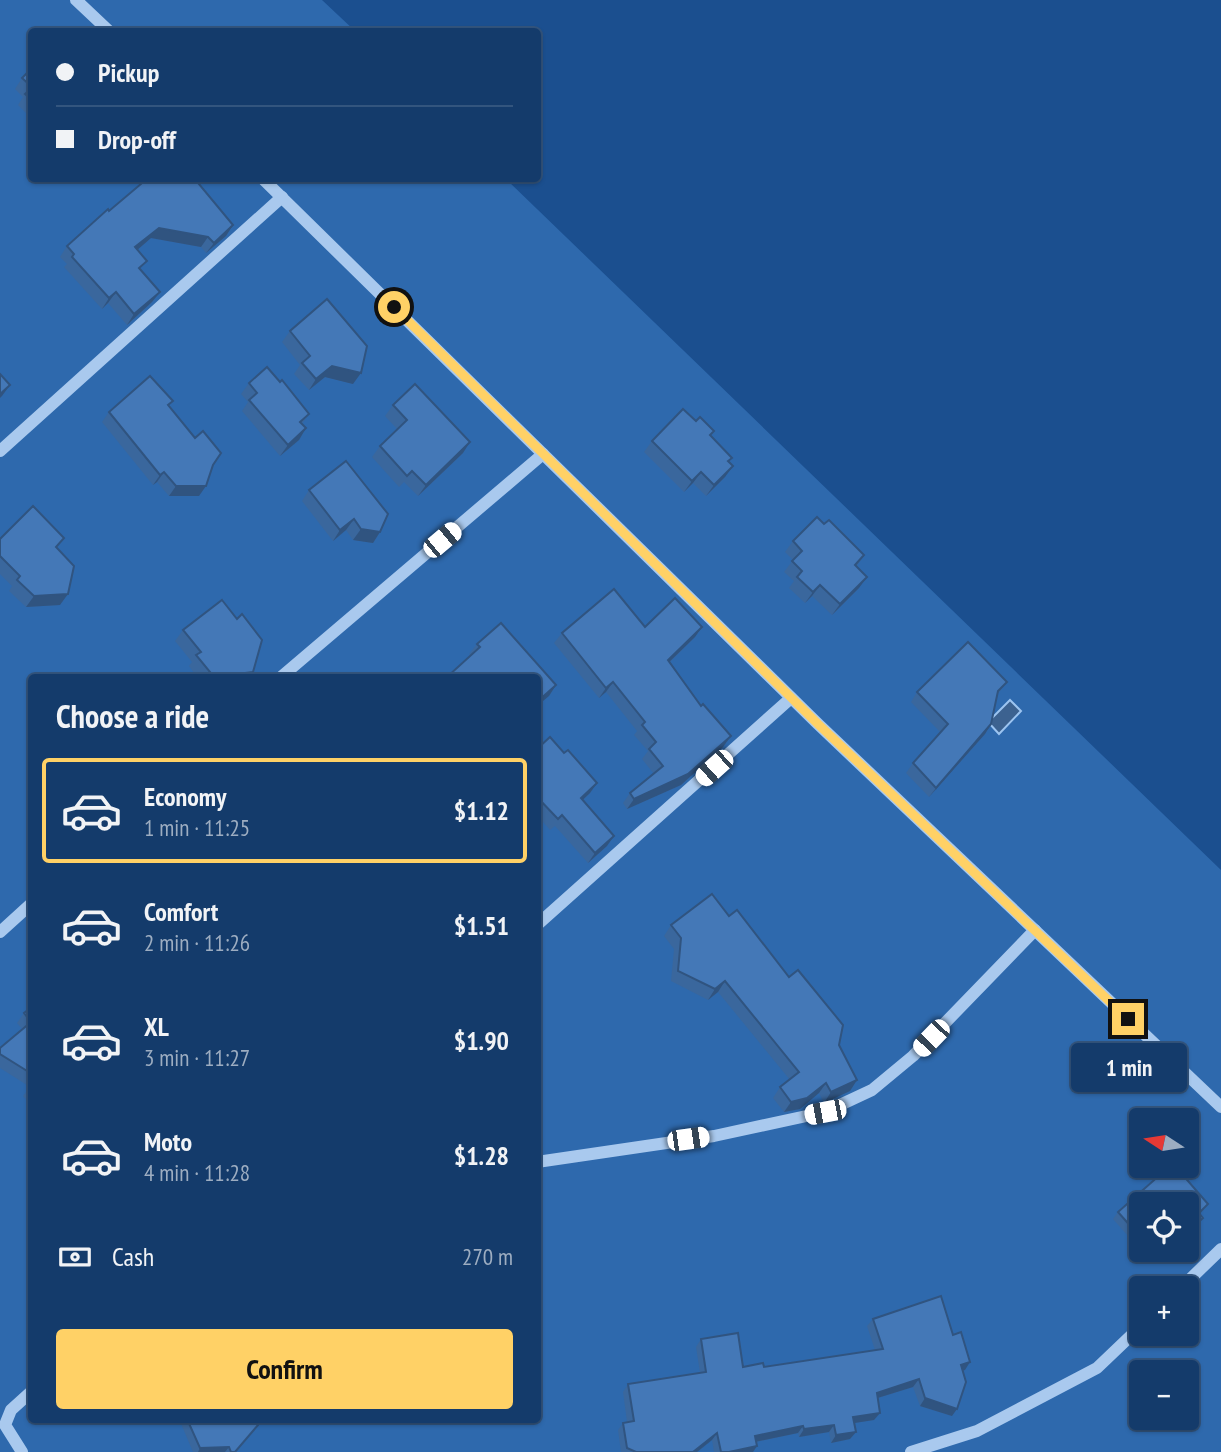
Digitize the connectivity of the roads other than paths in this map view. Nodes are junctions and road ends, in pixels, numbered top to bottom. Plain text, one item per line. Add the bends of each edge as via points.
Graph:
1 (76, 0) edge
2 (106, 28) edge
3 (266, 182) edge
4 (282, 197) junction
5 (0, 451) edge
6 (542, 454) junction
7 (285, 674) edge
8 (792, 698) junction
9 (28, 907) edge
10 (541, 921) edge
11 (1035, 930) junction
12 (0, 932) edge
13 (1221, 1107) edge
14 (541, 1161) edge
15 (1221, 1249) edge
16 (1193, 1276) edge
17 (1129, 1337) edge
18 (28, 1395) edge
19 (22, 1452) edge
20 (911, 1452) edge

1 - 2 street
3 - 4 street
4 - 5 street
4 - 6 street
6 - 7 street
6 - 8 street
8 - 10 street
8 - 11 street
9 - 12 street
11 - 13 street
11 - 14 street via 913,1056 872,1090 825,1112 714,1136
15 - 16 street
17 - 20 street via 1097,1368 977,1431
18 - 19 street via 12,1410 5,1425

